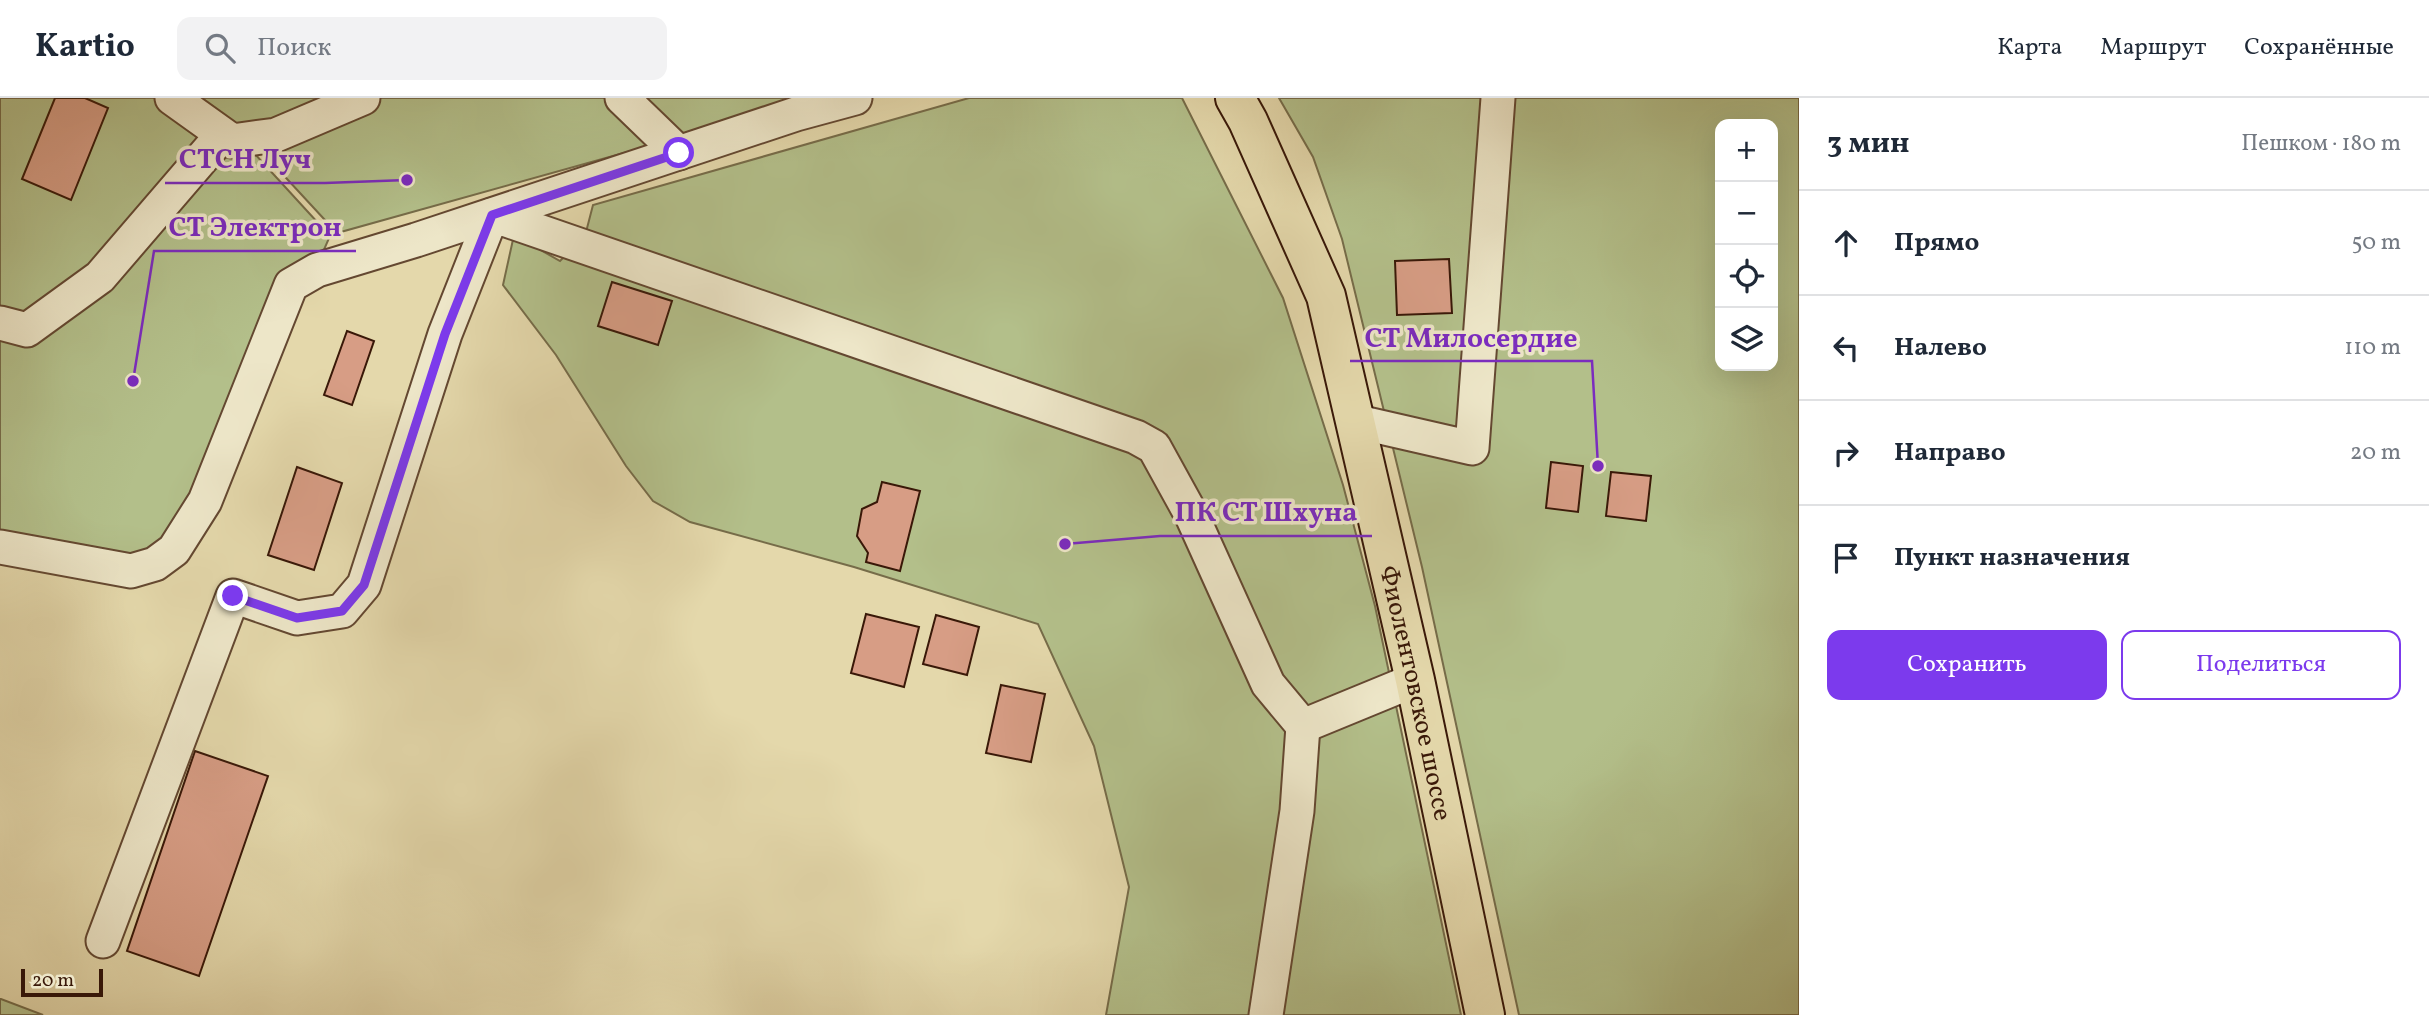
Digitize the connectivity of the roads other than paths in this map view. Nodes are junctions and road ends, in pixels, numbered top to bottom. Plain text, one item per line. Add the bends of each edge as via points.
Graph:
1 (172, 98) edge
2 (363, 98) edge
3 (622, 98) edge
4 (856, 98) edge
5 (1235, 98) edge
6 (1498, 98) edge
7 (790, 106) edge
8 (222, 135) junction
9 (679, 153) junction
10 (492, 215) junction
11 (0, 323) edge
12 (1354, 421) junction
13 (0, 547) edge
14 (1415, 680) junction
15 (1303, 726) junction
16 (103, 941) dead end
17 (1266, 1015) edge
18 (1485, 1015) edge

1 - 8 street
2 - 8 street via 276,135 232,141
3 - 9 street
4 - 7 street
5 - 12 main road, Фиолентовское шоссе via 1326,296
6 - 12 street via 1472,448
7 - 9 street
8 - 11 street via 100,277 27,330
9 - 10 street
10 - 13 street via 317,270 291,285 205,501 174,551 155,564 131,571
10 - 15 street via 1154,447 1192,516 1268,684
10 - 16 street via 445,334 364,585 342,611 297,618 233,596
12 - 14 main road, Фиолентовское шоссе
14 - 15 street
14 - 18 main road, Фиолентовское шоссе
15 - 17 street via 1297,811

